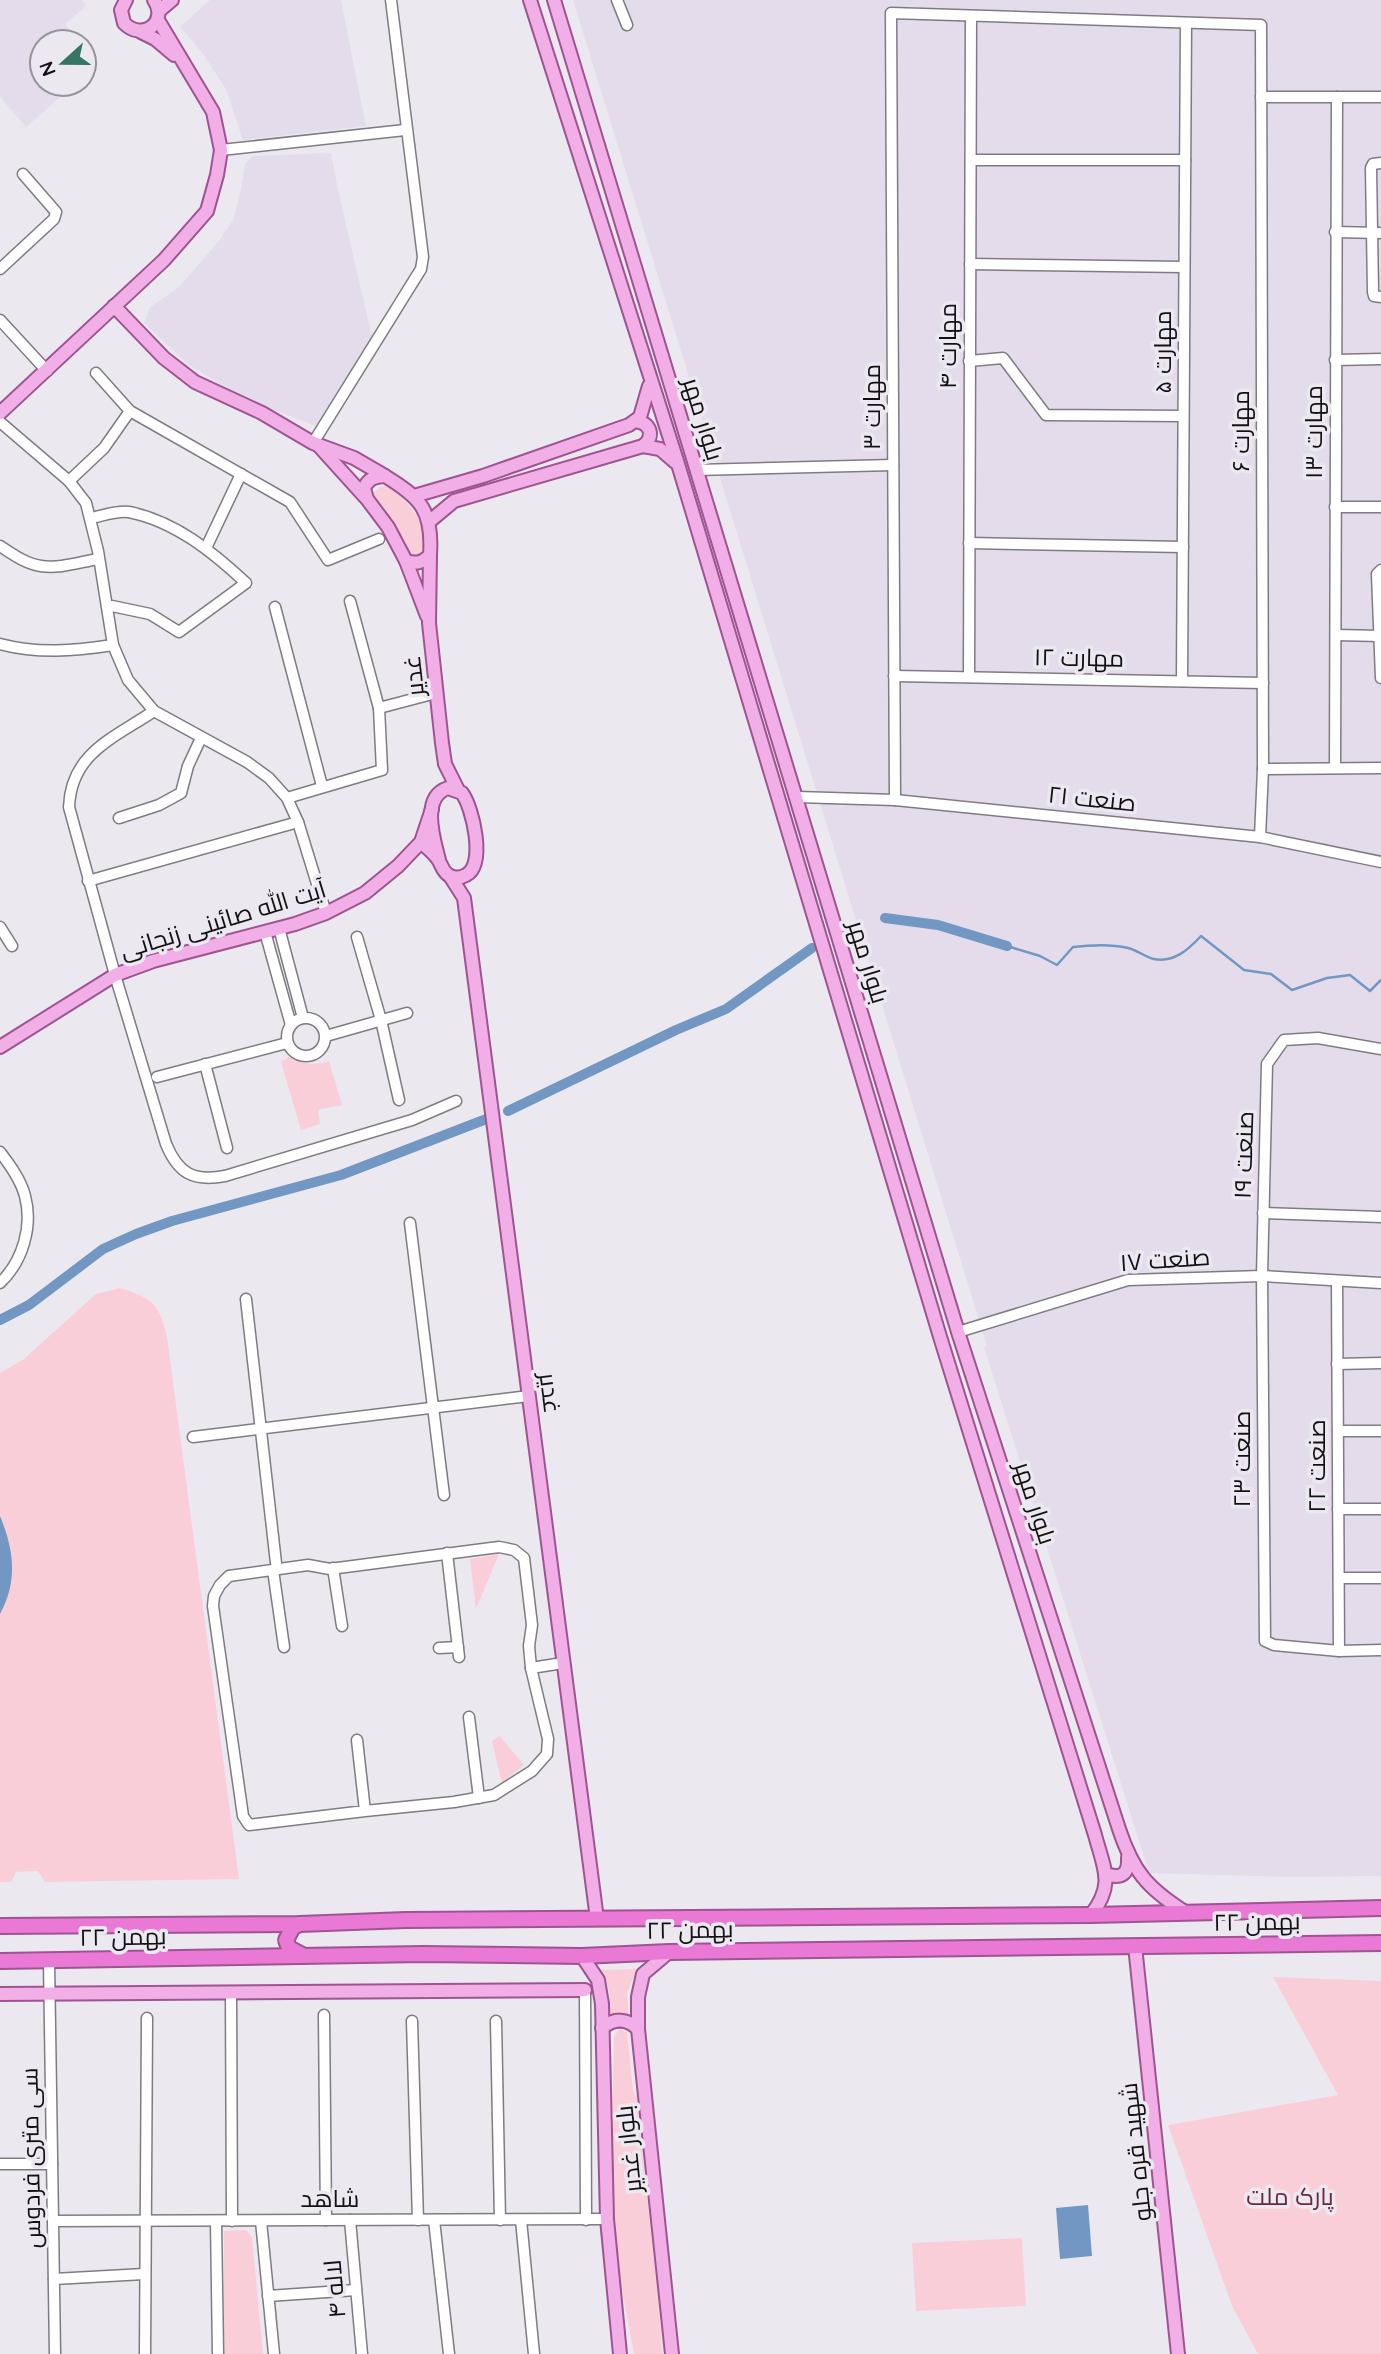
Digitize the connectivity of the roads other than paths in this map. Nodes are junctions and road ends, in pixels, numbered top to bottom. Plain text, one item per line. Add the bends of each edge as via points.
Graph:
1 (172, 0) edge
2 (391, 0) edge
3 (530, 0) edge
4 (554, 0) edge
5 (617, 0) edge
6 (122, 2) edge
7 (157, 10) edge
8 (971, 16) junction
9 (1186, 23) junction
10 (627, 25) dead end
11 (141, 32) junction
12 (182, 62) junction
13 (1261, 97) junction
14 (1337, 97) junction
15 (1381, 97) edge
16 (405, 130) junction
17 (221, 150) junction
18 (971, 160) junction
19 (1185, 160) junction
20 (1381, 163) edge
21 (23, 174) dead end
22 (622, 222) junction
23 (602, 229) junction
24 (1335, 232) junction
25 (1377, 233) edge
26 (970, 264) junction
27 (1184, 267) junction
28 (0, 269) edge
29 (1381, 297) edge
30 (114, 306) junction
31 (0, 320) edge
32 (1381, 359) edge
33 (1335, 360) junction
34 (969, 361) junction
35 (47, 370) junction
36 (96, 373) dead end
37 (650, 382) junction
38 (130, 411) junction
39 (0, 413) edge
40 (1184, 416) junction
41 (635, 421) junction
42 (0, 422) edge
43 (316, 444) junction
44 (643, 446) junction
45 (677, 464) junction
46 (893, 465) junction
47 (697, 470) junction
48 (241, 474) junction
49 (384, 476) junction
50 (69, 481) junction
51 (414, 496) junction
52 (367, 499) junction
53 (1335, 507) junction
54 (1381, 507) edge
55 (90, 518) junction
56 (430, 521) junction
57 (379, 539) dead end
58 (969, 543) junction
59 (0, 547) edge
60 (1183, 547) junction
61 (206, 548) junction
62 (430, 555) junction
63 (98, 559) junction
64 (406, 561) junction
65 (1381, 570) edge
66 (350, 601) dead end
67 (112, 606) dead end
68 (275, 607) dead end
69 (429, 623) junction
70 (1336, 635) junction
71 (1380, 636) edge
72 (0, 644) edge
73 (113, 645) junction
74 (894, 676) junction
75 (969, 677) junction
76 (1381, 678) edge
77 (1182, 681) junction
78 (1263, 683) junction
79 (436, 693) junction
80 (379, 708) junction
81 (154, 711) junction
82 (201, 738) junction
83 (445, 764) junction
84 (1335, 768) junction
85 (1381, 768) edge
86 (1263, 769) junction
87 (322, 786) junction
88 (458, 790) junction
89 (439, 792) junction
90 (797, 797) junction
91 (287, 798) junction
92 (895, 800) junction
93 (432, 808) junction
94 (119, 818) dead end
95 (298, 822) junction
96 (1260, 837) junction
97 (421, 842) junction
98 (439, 860) junction
99 (1381, 862) edge
100 (469, 874) junction
101 (450, 876) junction
102 (88, 881) junction
103 (464, 898) junction
104 (326, 913) junction
105 (0, 927) edge
106 (279, 928) junction
107 (265, 932) junction
108 (357, 937) dead end
109 (12, 946) dead end
110 (848, 969) junction
111 (830, 973) junction
112 (115, 975) junction
113 (407, 1013) dead end
114 (303, 1018) junction
115 (381, 1020) junction
116 (291, 1024) junction
117 (326, 1036) junction
118 (287, 1043) junction
119 (0, 1047) edge
120 (1381, 1049) edge
121 (205, 1064) junction
122 (157, 1077) dead end
123 (399, 1100) dead end
124 (456, 1101) dead end
125 (227, 1148) dead end
126 (1, 1157) edge
127 (1264, 1213) junction
128 (1381, 1217) edge
129 (410, 1223) dead end
130 (1262, 1276) junction
131 (1337, 1281) junction
132 (0, 1283) edge
133 (1381, 1283) edge
134 (246, 1299) dead end
135 (958, 1332) junction
136 (1381, 1363) edge
137 (1338, 1364) junction
138 (529, 1396) junction
139 (434, 1408) junction
140 (261, 1429) junction
141 (1381, 1430) edge
142 (1338, 1431) junction
143 (192, 1437) dead end
144 (444, 1495) dead end
145 (1338, 1509) junction
146 (1381, 1509) edge
147 (447, 1553) junction
148 (274, 1566) junction
149 (333, 1568) junction
150 (1339, 1578) junction
151 (1381, 1578) edge
152 (342, 1626) dead end
153 (284, 1647) dead end
154 (439, 1648) dead end
155 (1381, 1650) edge
156 (1339, 1651) junction
157 (563, 1663) junction
158 (531, 1668) junction
159 (468, 1717) dead end
160 (357, 1740) dead end
161 (479, 1798) junction
162 (365, 1811) junction
163 (1128, 1857) junction
164 (1105, 1874) junction
165 (1381, 1909) edge
166 (1185, 1912) junction
167 (1091, 1914) junction
168 (597, 1919) junction
169 (300, 1924) junction
170 (0, 1926) edge
171 (1381, 1943) edge
172 (1135, 1946) junction
173 (669, 1952) junction
174 (582, 1956) junction
175 (308, 1957) junction
176 (0, 1961) edge
177 (49, 1961) junction
178 (585, 1990) joint
179 (231, 1992) junction
180 (50, 1993) junction
181 (0, 1994) edge
182 (324, 2015) dead end
183 (147, 2018) dead end
184 (412, 2021) dead end
185 (496, 2021) dead end
186 (602, 2028) junction
187 (638, 2029) junction
188 (0, 2164) edge
189 (52, 2164) junction
190 (326, 2220) junction
191 (350, 2220) junction
192 (418, 2220) junction
193 (434, 2220) junction
194 (500, 2220) junction
195 (521, 2220) junction
196 (586, 2220) junction
197 (607, 2220) junction
198 (53, 2221) junction
199 (144, 2221) junction
200 (216, 2221) junction
201 (232, 2221) junction
202 (261, 2221) junction
203 (144, 2274) junction
204 (54, 2279) junction
205 (356, 2290) junction
206 (268, 2295) junction
207 (55, 2354) edge
208 (145, 2354) edge
209 (218, 2354) edge
210 (274, 2354) edge
211 (362, 2354) edge
212 (449, 2354) edge
213 (534, 2354) edge
214 (620, 2354) edge
215 (672, 2354) edge
216 (1178, 2354) edge

1 - 7 main road
2 - 16 street
3 - 23 main road, بلوار مهر
4 - 22 main road, بلوار مهر
5 - 10 street
6 - 11 main road via 124,23
7 - 11 main road via 153,27
7 - 12 main road
8 - 9 street
8 - 18 street, مهارت ۴
8 - 46 street, مهارت ۳ via 891,13
9 - 13 street, مهارت ۶ via 1261,25
9 - 19 street, مهارت ۵
11 - 12 main road
12 - 17 main road via 213,112
13 - 14 street
13 - 78 street, مهارت ۶
14 - 15 street
14 - 24 street, مهارت ۱۳
16 - 17 street
16 - 43 street via 421,269
17 - 30 main road via 207,211 164,260
18 - 19 street
18 - 26 street, مهارت ۴
19 - 27 street, مهارت ۵
20 - 25 street via 1371,168
21 - 28 street via 56,212
22 - 23 main road
22 - 47 main road, بلوار مهر
23 - 37 main road, بلوار مهر
24 - 25 street
24 - 33 street, مهارت ۱۳
25 - 29 street via 1373,292
26 - 27 street
26 - 34 street, مهارت ۴
27 - 40 street, مهارت ۵
30 - 35 main road
30 - 43 main road via 164,358 195,382
31 - 35 street
32 - 33 street
33 - 53 street, مهارت ۱۳
34 - 40 street via 1003,358 1046,415
34 - 58 street, مهارت ۴
35 - 39 main road
36 - 38 street
37 - 41 main road via 647,400
37 - 45 main road, بلوار مهر
38 - 48 street
38 - 50 street via 104,448
40 - 60 street, مهارت ۵
41 - 44 main road via 649,427 649,441
41 - 51 main road
42 - 50 street
43 - 49 main road via 354,458
43 - 52 main road
44 - 45 main road via 660,449
44 - 56 main road via 454,501
45 - 111 main road, بلوار مهر
46 - 47 street
46 - 74 street, مهارت ۳
47 - 90 main road, بلوار مهر
48 - 57 street via 289,502 328,560
48 - 61 street
49 - 51 main road
49 - 52 main road via 368,481 364,488
50 - 55 street via 86,503
51 - 56 main road
52 - 64 main road
53 - 54 street
53 - 70 street, مهارت ۱۳
55 - 61 street via 126,512 153,520
55 - 63 street
56 - 62 main road, غدیر
58 - 60 street
58 - 75 street, مهارت ۴
59 - 63 street via 41,566
60 - 77 street, مهارت ۵
61 - 67 street via 246,583 179,632 150,614
62 - 64 main road via 416,564
62 - 69 main road, غدیر
63 - 73 street
64 - 69 main road
65 - 71 street via 1377,574
66 - 80 street
68 - 87 street
69 - 79 main road, غدیر
70 - 71 street
70 - 84 street, مهارت ۱۳
71 - 76 street
72 - 73 street via 69,652
73 - 81 street via 128,680
74 - 75 street, مهارت ۱۲
74 - 92 street, مهارت ۳
75 - 77 street, مهارت ۱۲
77 - 78 street, مهارت ۱۲
78 - 86 street, مهارت ۶
79 - 80 street
79 - 83 main road, غدیر
80 - 87 street via 382,771
81 - 82 street
81 - 102 street via 93,751 74,776 69,807
82 - 91 street via 258,770
82 - 94 street via 181,793
83 - 88 main road, غدیر
83 - 89 main road, آیت الله صائینی زنجانی
84 - 85 street
84 - 86 street
86 - 96 street, مهارت ۶
87 - 91 street
88 - 89 main road
88 - 100 main road, غدیر via 465,797 475,829 476,862
89 - 93 main road, آیت الله صائینی زنجانی
90 - 92 street, صنعت ۲۱
90 - 110 main road, بلوار مهر
91 - 95 street
92 - 96 street, صنعت ۲۱
93 - 97 main road, آیت الله صائینی زنجانی
93 - 98 main road
95 - 102 street
95 - 104 street
96 - 99 street, صنعت ۲۱
97 - 98 main road
97 - 104 main road, آیت الله صائینی زنجانی via 365,893
98 - 101 main road, غدیر
100 - 101 main road
100 - 103 main road, غدیر
101 - 103 main road, غدیر
102 - 112 street
103 - 138 main road, غدیر
104 - 106 main road, آیت الله صائینی زنجانی
105 - 109 street
106 - 107 main road, آیت الله صائینی زنجانی
106 - 114 street
107 - 112 main road, آیت الله صائینی زنجانی
107 - 116 street
108 - 115 street
110 - 111 main road
110 - 135 main road, بلوار مهر
111 - 164 main road, بلوار مهر
112 - 119 main road, آیت الله صائینی زنجانی
112 - 124 street via 166,1144 173,1160 190,1174 212,1179 225,1176 412,1120
113 - 115 street
114 - 116 street
114 - 117 street via 314,1019
115 - 117 street
115 - 123 street
116 - 118 street
117 - 118 street via 315,1055 304,1057
118 - 121 street
120 - 127 street, صنعت ۱۹ via 1318,1038 1284,1040 1268,1063
121 - 122 street
121 - 125 street
126 - 132 street via 25,1195 28,1226 25,1244 10,1274
127 - 128 street
127 - 130 street, صنعت ۱۹
129 - 139 street
130 - 131 street, صنعت ۱۷
130 - 135 street, صنعت ۱۷ via 1128,1280
130 - 156 street, صنعت ۲۳ via 1265,1641
131 - 133 street, صنعت ۱۷
131 - 137 street, صنعت ۲۲
134 - 140 street
135 - 163 main road, بلوار مهر
136 - 137 street
137 - 142 street, صنعت ۲۲
138 - 139 street
138 - 157 main road, غدیر
139 - 140 street
139 - 144 street
140 - 143 street
140 - 148 street
141 - 142 street
142 - 145 street, صنعت ۲۲
145 - 146 street
145 - 150 street, صنعت ۲۲
147 - 149 street
147 - 154 street via 459,1652
147 - 158 street via 499,1547 524,1558 532,1625 528,1646
148 - 149 street
148 - 153 street
148 - 162 street via 229,1576 214,1595 243,1816 249,1825
149 - 152 street
150 - 151 street
150 - 156 street, صنعت ۲۲
155 - 156 street
157 - 158 street
157 - 168 main road, غدیر
158 - 161 street via 548,1754 532,1771 494,1795
159 - 161 street
160 - 162 street
161 - 162 street
163 - 164 main road via 1124,1874
163 - 166 main road, بلوار مهر via 1158,1895
164 - 167 main road via 1106,1890
165 - 166 highway, ۲۲ بهمن
166 - 167 highway, ۲۲ بهمن
167 - 168 highway, ۲۲ بهمن
168 - 169 highway, ۲۲ بهمن
169 - 170 highway, ۲۲ بهمن
169 - 175 highway via 286,1940 289,1948
171 - 172 highway, ۲۲ بهمن
172 - 173 highway, ۲۲ بهمن
172 - 216 main road, شهید قره جلو
173 - 174 highway, ۲۲ بهمن
173 - 187 main road, بلوار غدیر via 643,1974
174 - 175 highway, ۲۲ بهمن
174 - 186 main road, بلوار غدیر via 598,1980
175 - 177 highway, ۲۲ بهمن
176 - 177 highway, ۲۲ بهمن
177 - 180 street, سی متری فردوس
178 - 179 main road
178 - 196 street
179 - 180 main road
179 - 201 street
180 - 181 main road
180 - 189 street, سی متری فردوس
182 - 190 street
183 - 199 street
184 - 192 street
185 - 194 street
186 - 187 main road via 620,2020
186 - 197 main road, بلوار غدیر
187 - 215 main road, بلوار غدیر
188 - 189 street
189 - 198 street, سی متری فردوس
190 - 191 street, شاهد
190 - 202 street, شاهد
191 - 192 street, شاهد
191 - 205 street, لاله ۴
192 - 193 street, شاهد
193 - 194 street, شاهد
193 - 212 street
194 - 195 street, شاهد
195 - 196 street, شاهد
195 - 213 street
196 - 197 street, شاهد
197 - 214 main road, بلوار غدیر
198 - 199 street, شاهد
198 - 204 street, سی متری فردوس
199 - 200 street, شاهد
199 - 203 street
200 - 201 street, شاهد
200 - 209 street
201 - 202 street, شاهد
202 - 206 street
203 - 204 street
203 - 208 street
204 - 207 street, سی متری فردوس
205 - 206 street
205 - 211 street, لاله ۴
206 - 210 street

